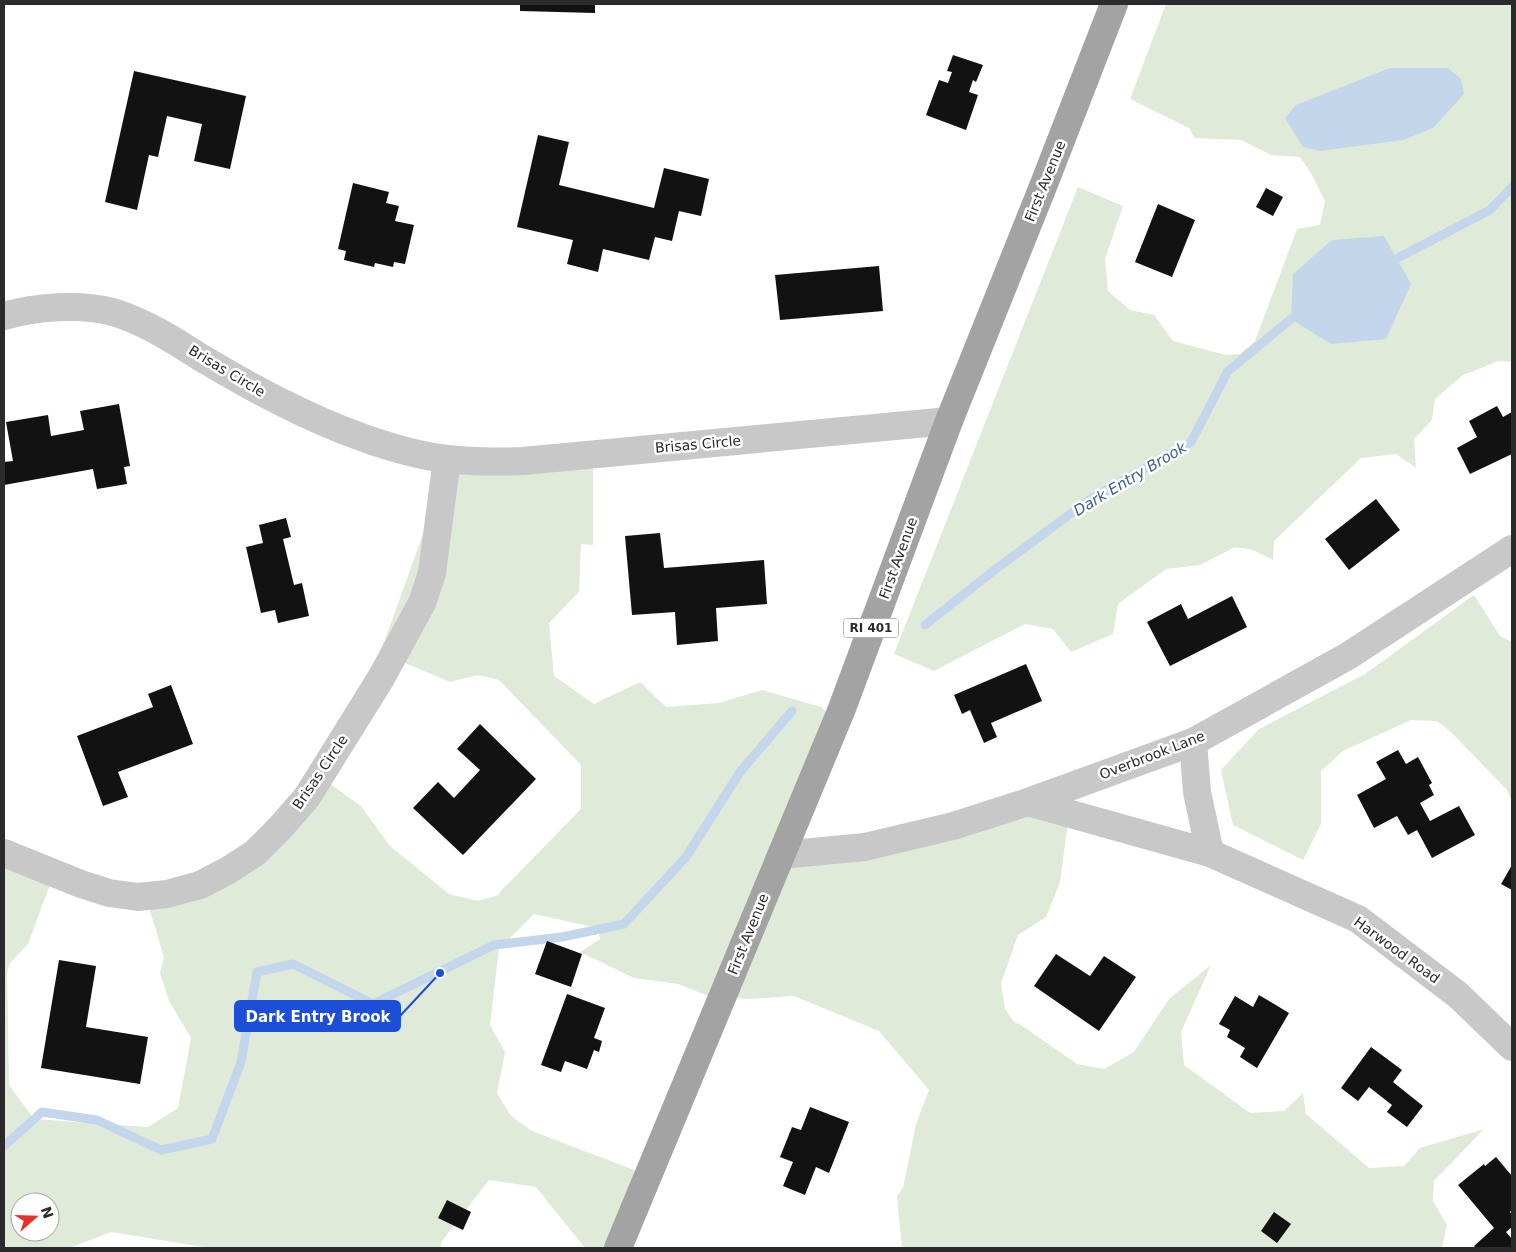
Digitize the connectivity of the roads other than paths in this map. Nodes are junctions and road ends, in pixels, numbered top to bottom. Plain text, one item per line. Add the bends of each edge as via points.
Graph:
1 (1114, 4) edge
2 (4, 316) edge
3 (948, 421) junction
4 (447, 459) junction
5 (1512, 549) edge
6 (1193, 742) junction
7 (1028, 802) junction
8 (4, 853) edge
9 (1210, 853) junction
10 (780, 855) junction
11 (1512, 1046) edge
12 (618, 1248) edge

1 - 3 main road, First Avenue / RI 401
2 - 4 street, Brisas Circle via 54,308 112,312 168,336 257,390 315,418 409,452
3 - 4 street, Brisas Circle via 523,461
3 - 10 main road, First Avenue / RI 401 via 841,711
4 - 8 street, Brisas Circle via 432,573 422,603 381,678 306,797 255,852 200,885 138,898 81,884
5 - 6 street, Overbrook Lane via 1348,656
6 - 7 street, Overbrook Lane
6 - 9 street via 1197,792
7 - 9 street, Harwood Road
7 - 10 street, Overbrook Lane via 953,826 865,847
9 - 11 street, Harwood Road via 1358,919 1458,995
10 - 12 main road, First Avenue / RI 401

